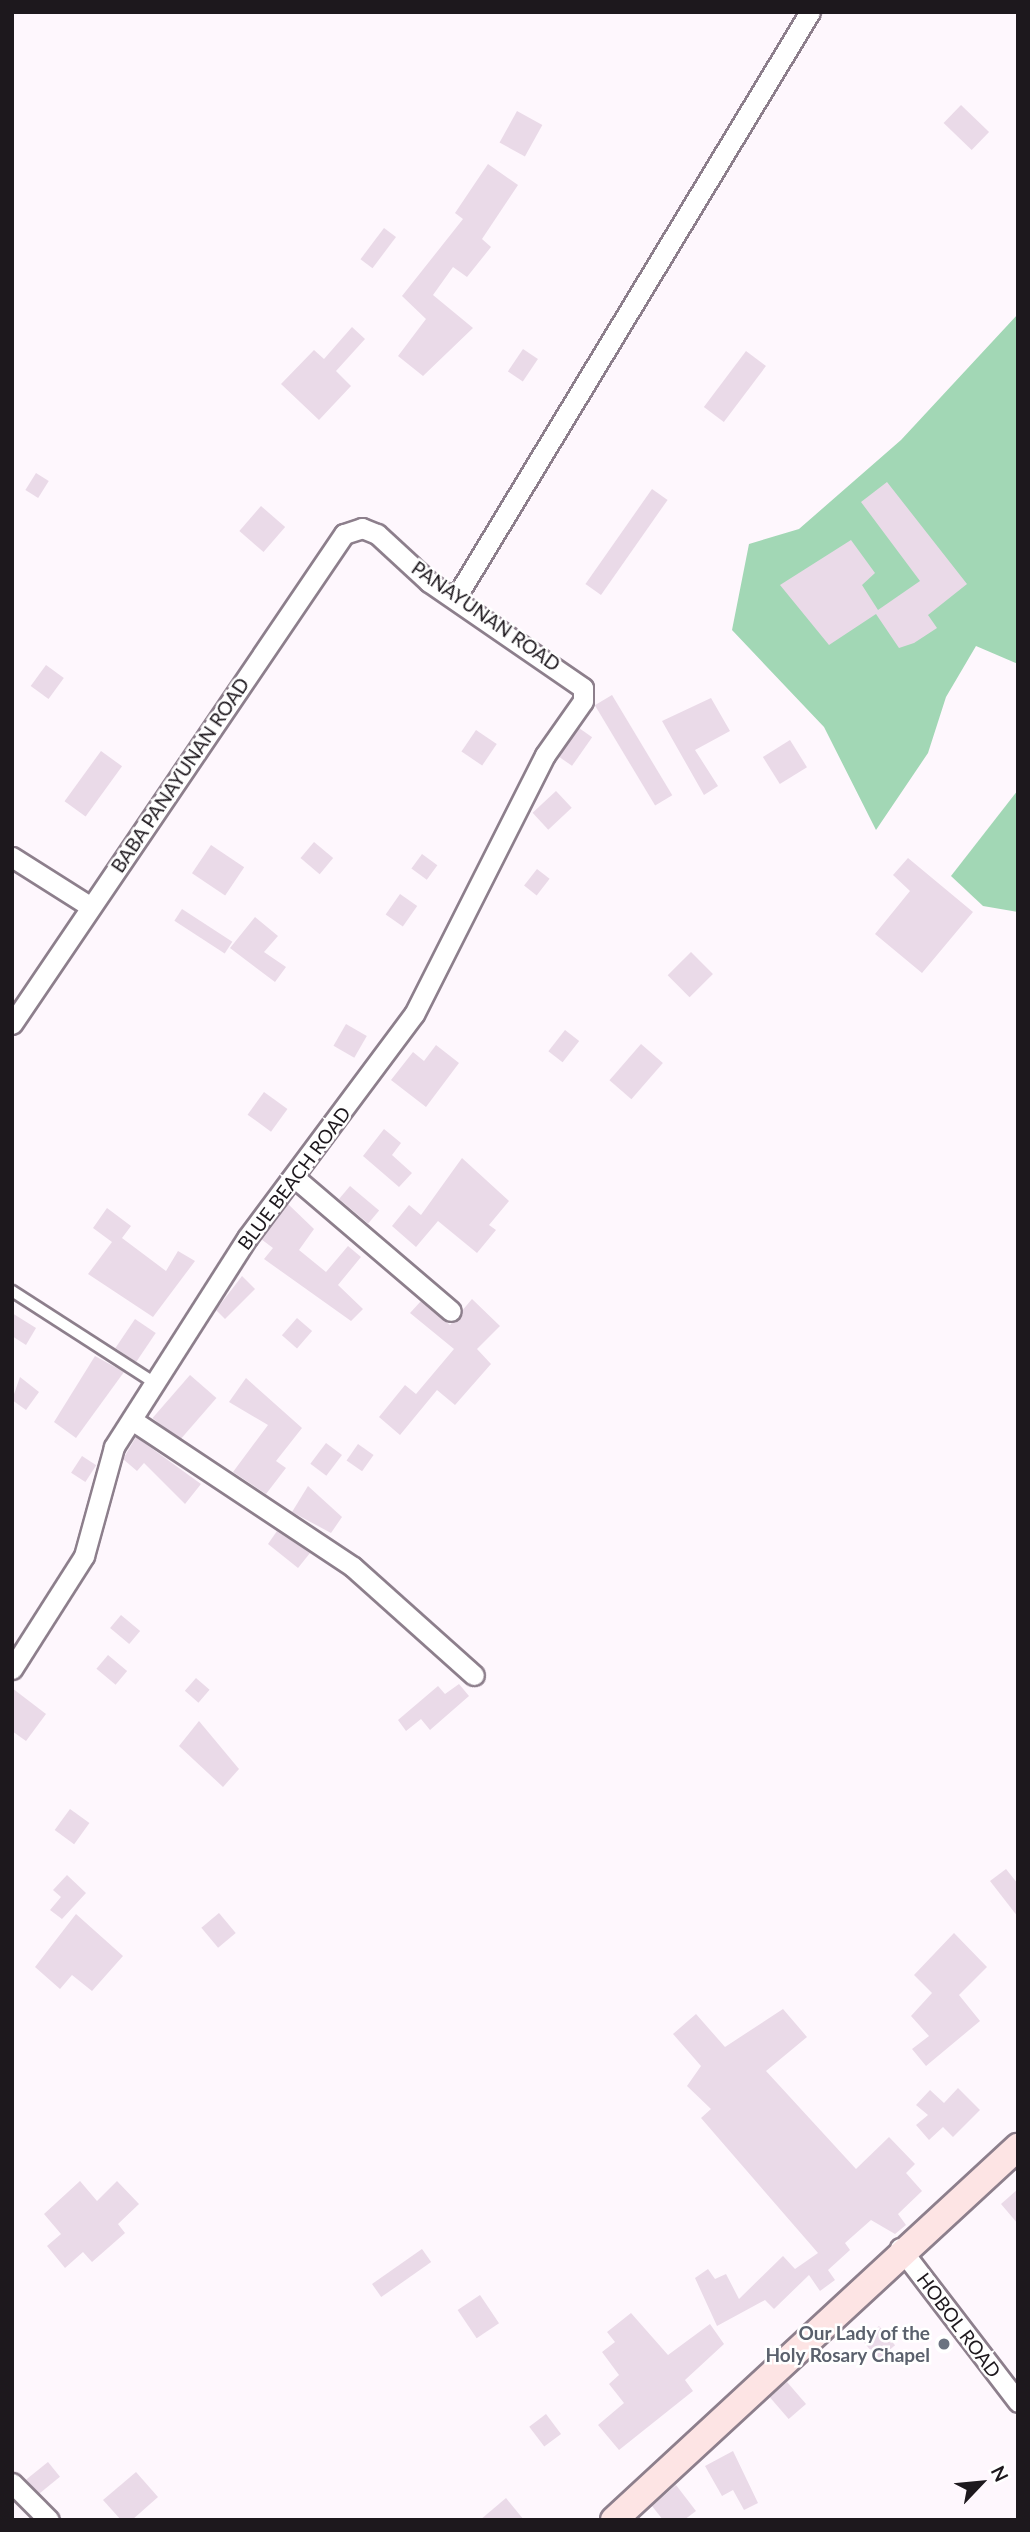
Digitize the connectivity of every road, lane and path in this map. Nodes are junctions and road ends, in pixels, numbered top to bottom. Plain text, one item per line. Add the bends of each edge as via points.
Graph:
1 (810, 12) edge
2 (353, 530) joint
3 (456, 599) junction
4 (583, 688) joint
5 (12, 857) edge
6 (91, 907) junction
7 (12, 1024) edge
8 (295, 1177) junction
9 (12, 1291) edge
10 (451, 1311) dead end
11 (155, 1384) junction
12 (132, 1420) junction
13 (12, 1669) edge
14 (474, 1675) dead end
15 (1018, 2147) edge
16 (901, 2248) junction
17 (1018, 2402) edge
18 (12, 2483) edge
19 (49, 2520) edge
20 (614, 2520) edge

1 - 3 street
2 - 3 street, PANAYUNAN ROAD via 377,534
2 - 6 street, BABA PANAYUNAN ROAD via 336,544
3 - 4 street, PANAYUNAN ROAD
4 - 8 street, BLUE BEACH ROAD via 583,701 545,755 414,1014
5 - 6 street
6 - 7 street, BABA PANAYUNAN ROAD
8 - 10 street
8 - 11 street, BLUE BEACH ROAD
9 - 11 lane
11 - 12 street, BLUE BEACH ROAD
12 - 13 street, BLUE BEACH ROAD via 103,1476 84,1556
12 - 14 street via 353,1567
15 - 16 main road
16 - 17 street, HOBOL ROAD
16 - 20 main road
18 - 19 street

